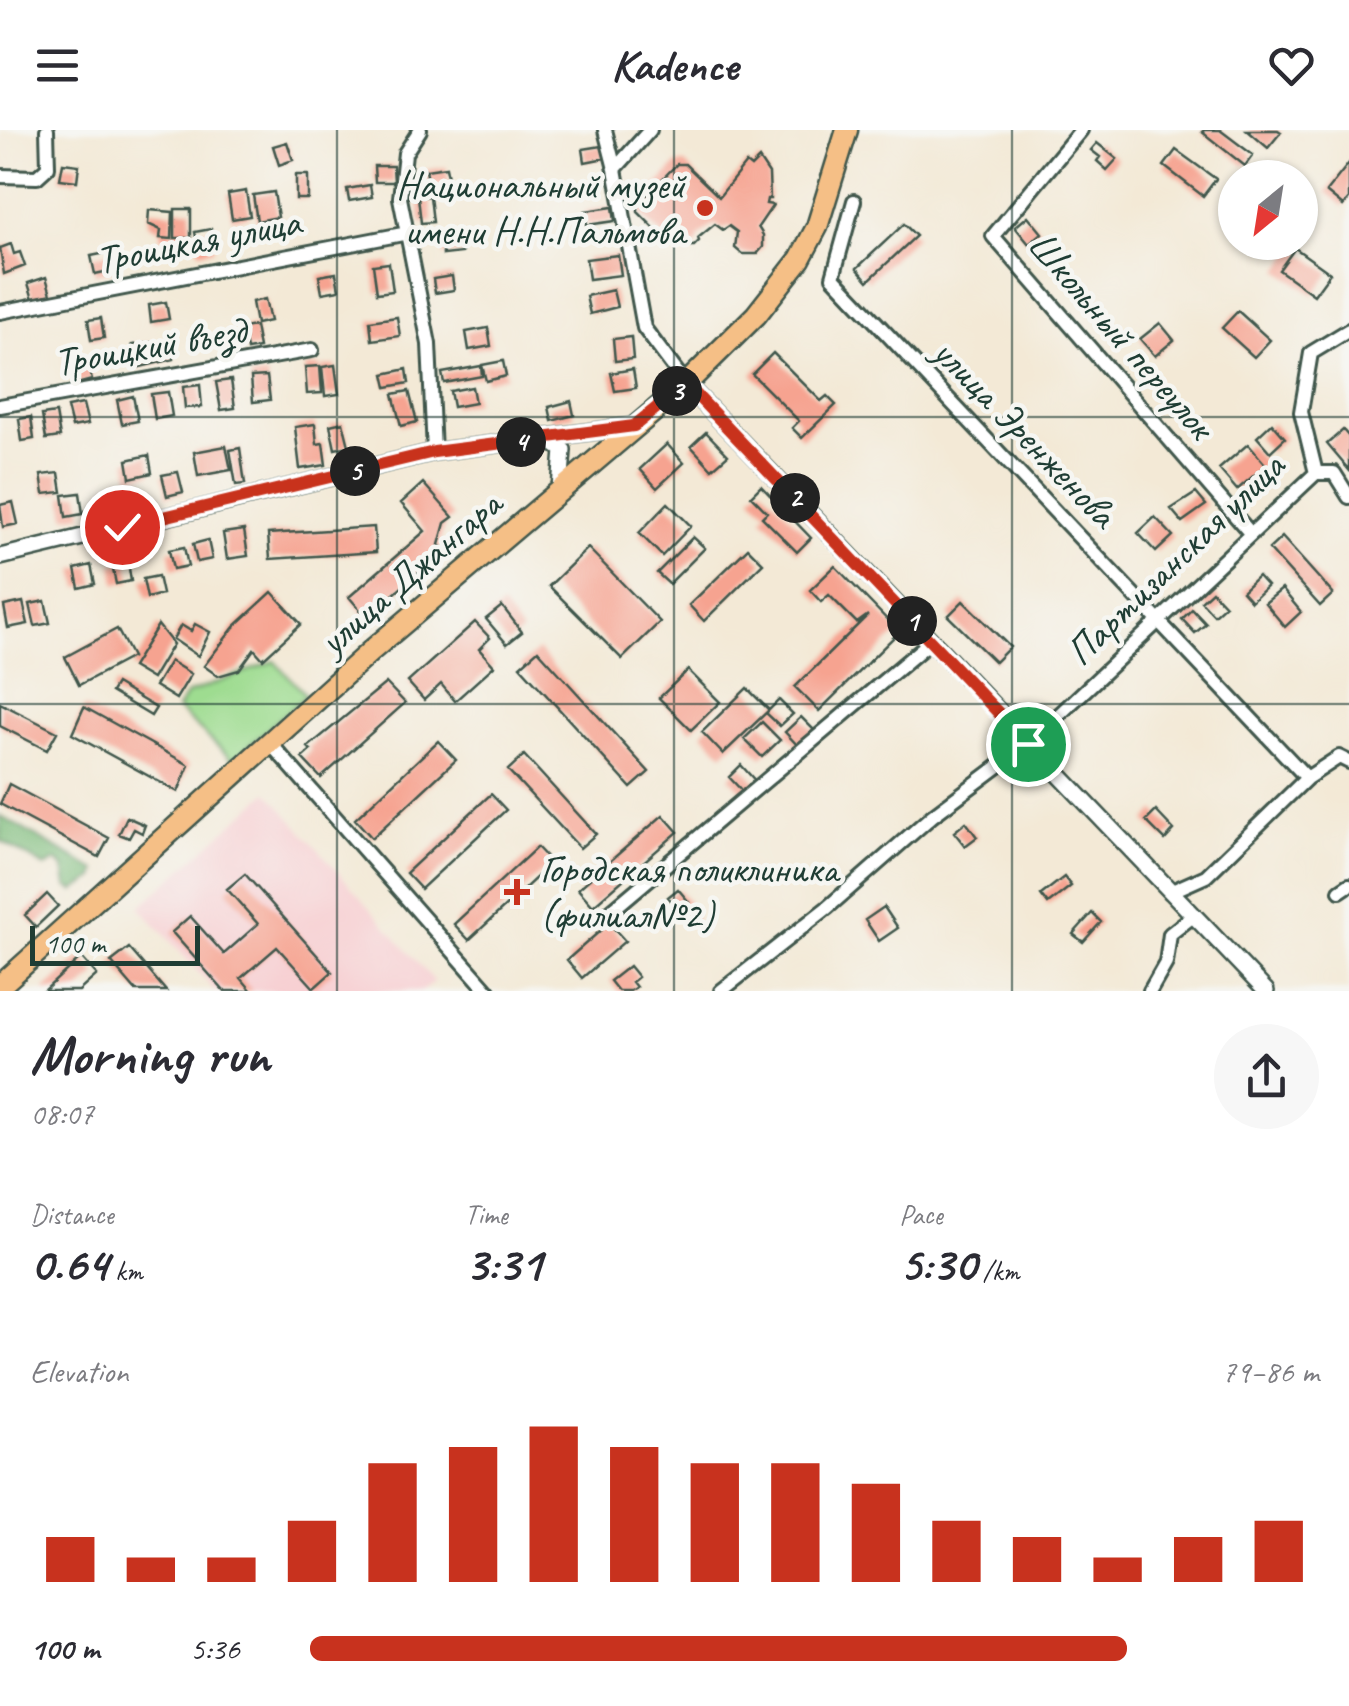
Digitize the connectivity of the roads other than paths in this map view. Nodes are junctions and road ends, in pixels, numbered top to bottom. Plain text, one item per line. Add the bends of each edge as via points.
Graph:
1 (47, 130) edge
2 (420, 130) edge
3 (605, 130) edge
4 (650, 130) edge
5 (846, 130) edge
6 (1081, 130) edge
7 (615, 169) junction
8 (0, 176) edge
9 (854, 201) dead end
10 (408, 233) junction
11 (0, 293) edge
12 (3, 311) edge
13 (1349, 330) edge
14 (312, 350) dead end
15 (686, 384) junction
16 (0, 406) edge
17 (634, 426) junction
18 (547, 438) junction
19 (562, 450) junction
20 (434, 452) junction
21 (592, 462) junction
22 (1316, 472) junction
23 (560, 489) junction
24 (1349, 497) edge
25 (1251, 534) junction
26 (0, 557) edge
27 (1158, 620) junction
28 (931, 641) junction
29 (270, 743) junction
30 (1028, 744) junction
31 (1349, 762) edge
32 (1307, 778) junction
33 (1170, 892) junction
34 (604, 916) dead end
35 (1193, 916) junction
36 (0, 986) edge
37 (488, 991) edge
38 (721, 991) edge
39 (1150, 991) edge
40 (1266, 991) edge

1 - 8 street via 48,167 37,177
2 - 10 street via 405,154 400,198
3 - 7 street
4 - 7 street
5 - 15 main road, улица Джангара via 830,190 800,259 756,315
6 - 25 street, Школьный переулок via 993,236
7 - 15 street via 644,328
9 - 27 street, улица Эренженова via 833,278
10 - 12 street, Троицкая улица
10 - 20 street via 429,344
11 - 12 street
13 - 22 street, Партизанская улица via 1311,352 1301,412
14 - 16 street, Троицкий въезд
15 - 17 main road, улица Джангара
15 - 28 street
17 - 18 street
17 - 21 main road, улица Джангара
18 - 19 street
18 - 20 street
19 - 21 street
19 - 23 street
20 - 26 street
21 - 23 main road, улица Джангара
22 - 24 street via 1334,473
22 - 25 street, Партизанская улица
23 - 29 main road, улица Джангара
25 - 27 street, Партизанская улица
27 - 30 street, Партизанская улица
27 - 32 street, улица Эренженова
28 - 30 street
28 - 34 street
29 - 36 main road, улица Джангара
29 - 37 street
30 - 33 street
30 - 38 street, Партизанская улица
31 - 32 street via 1339,756
32 - 33 street via 1206,876
33 - 35 street
35 - 39 street via 1170,934 1166,963
35 - 40 street

